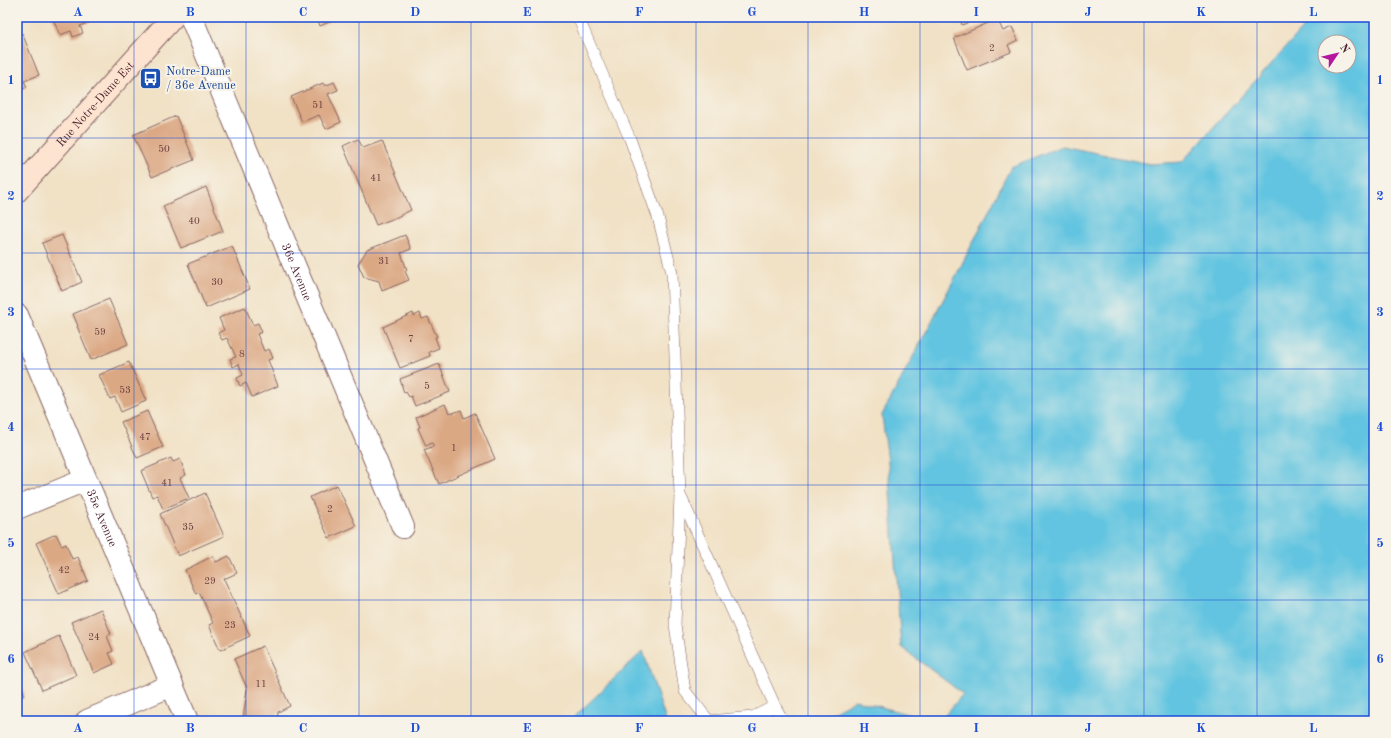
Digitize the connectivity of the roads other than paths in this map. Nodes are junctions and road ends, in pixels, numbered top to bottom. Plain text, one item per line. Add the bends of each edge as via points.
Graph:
1 (173, 17) edge
2 (191, 17) edge
3 (578, 17) edge
4 (17, 191) edge
5 (17, 314) edge
6 (86, 480) junction
7 (680, 495) junction
8 (17, 508) edge
9 (403, 527) dead end
10 (172, 685) junction
11 (775, 706) junction
12 (87, 721) edge
13 (187, 721) edge
14 (783, 721) edge

1 - 4 main road, Rue Notre-Dame Est
2 - 9 street, 36e Avenue
3 - 7 lane via 630,139 658,217 672,273
5 - 6 street, 35e Avenue
6 - 8 street
6 - 10 street, 35e Avenue
7 - 11 lane
7 - 11 lane via 675,626 685,691 709,721 753,717
10 - 12 street
10 - 13 street, 35e Avenue
11 - 14 lane

